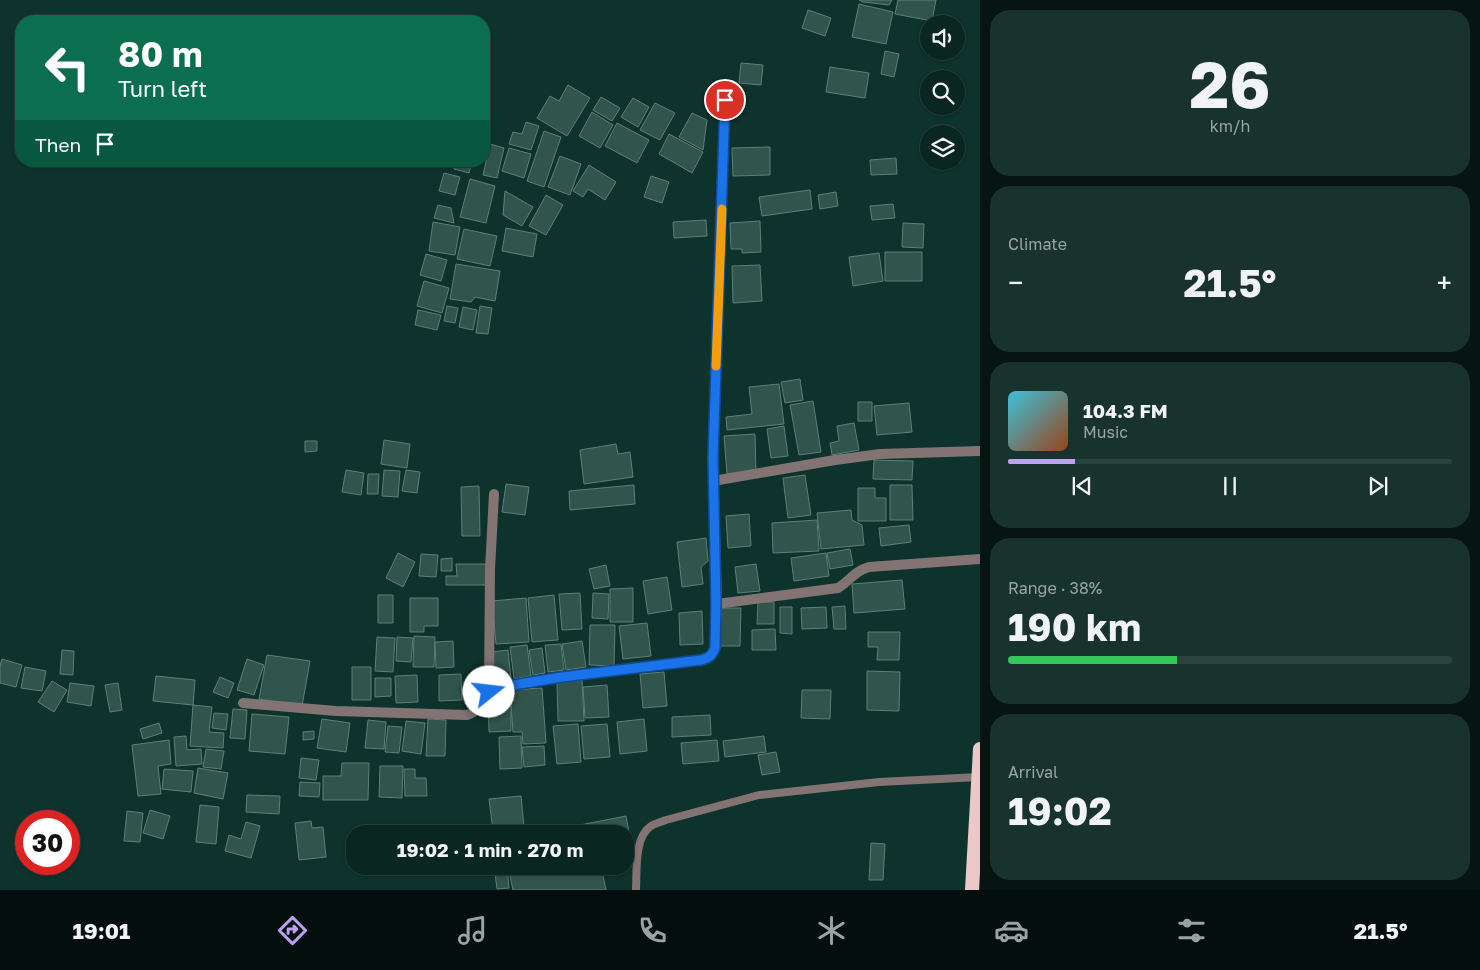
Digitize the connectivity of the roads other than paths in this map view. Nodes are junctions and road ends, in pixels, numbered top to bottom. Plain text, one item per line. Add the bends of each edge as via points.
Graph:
1 (725, 100) dead end
2 (980, 451) edge
3 (714, 481) junction
4 (494, 494) dead end
5 (980, 559) edge
6 (716, 604) junction
7 (489, 692) junction
8 (243, 703) dead end
9 (980, 749) edge
10 (978, 777) junction
11 (636, 890) edge
12 (972, 890) edge

1 - 3 street
2 - 3 street via 880,454
3 - 6 street
4 - 7 street
5 - 6 street via 869,567 850,576 838,588
6 - 7 street via 715,648 708,658 562,677 495,688
7 - 8 street via 478,709 467,715 336,711
9 - 10 highway
10 - 11 lane via 879,782 760,795 666,820 643,833 639,843
10 - 12 highway

